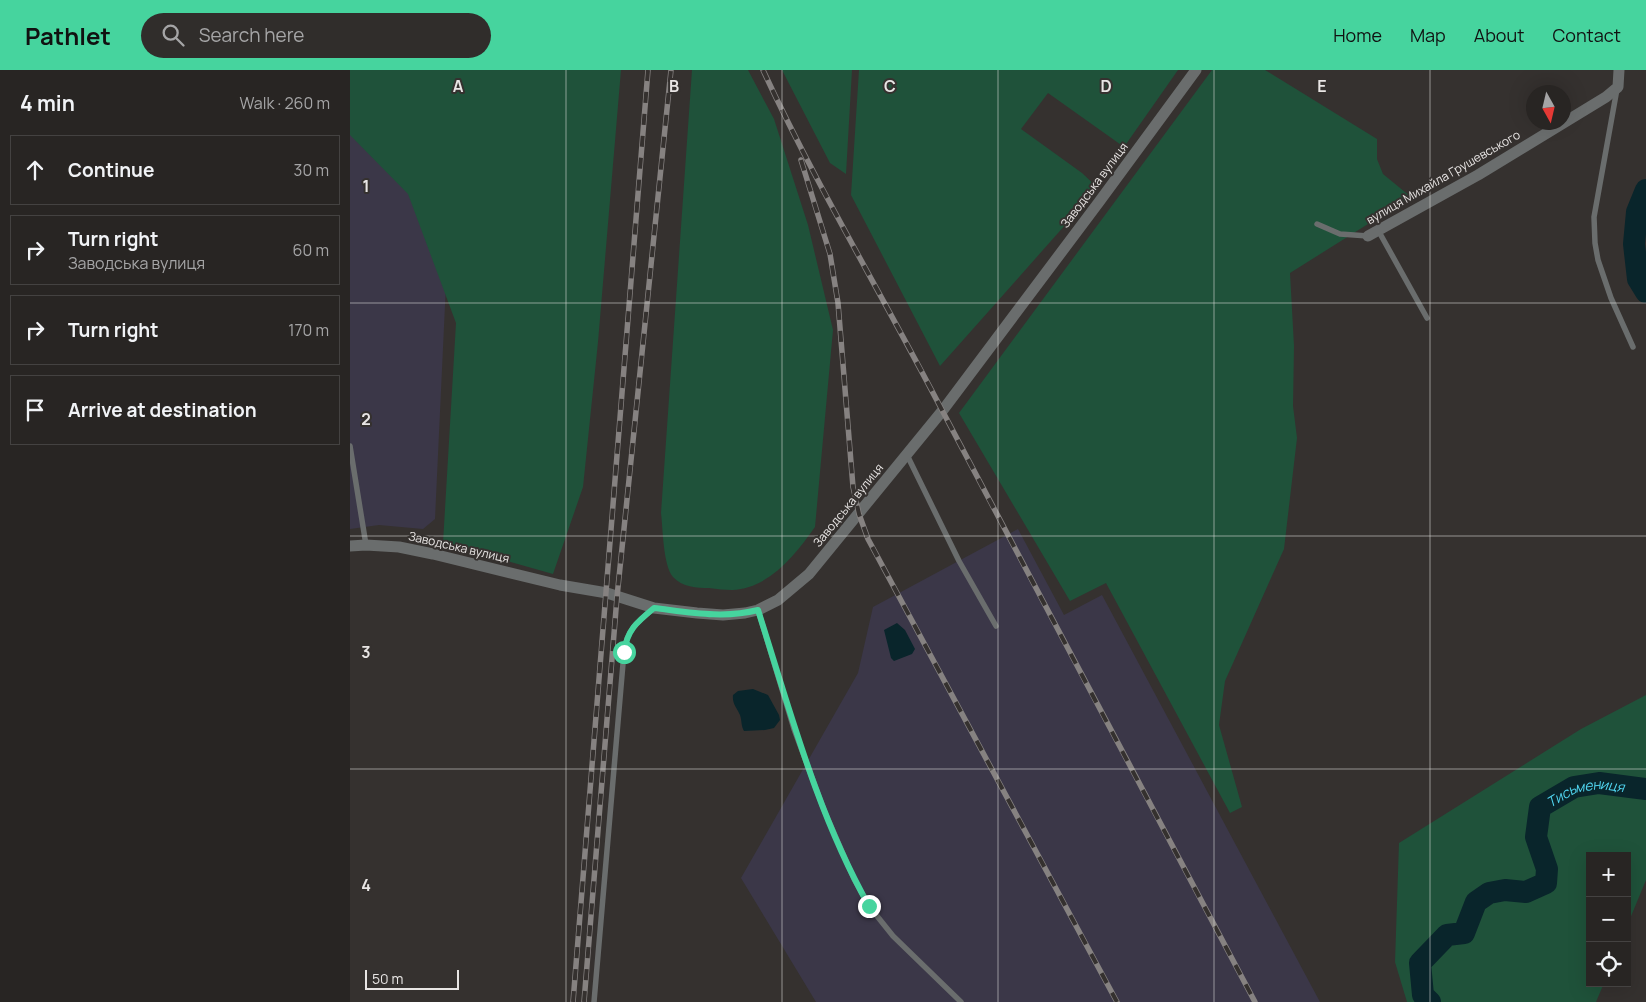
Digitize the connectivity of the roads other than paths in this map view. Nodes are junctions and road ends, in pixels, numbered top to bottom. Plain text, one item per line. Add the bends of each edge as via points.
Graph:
1 (1196, 70) edge
2 (1619, 70) edge
3 (1618, 87) junction
4 (1317, 224) dead end
5 (1373, 233) junction
6 (1427, 318) dead end
7 (1634, 347) dead end
8 (350, 446) edge
9 (906, 455) junction
10 (366, 545) junction
11 (350, 546) edge
12 (654, 608) junction
13 (758, 610) junction
14 (996, 626) dead end
15 (594, 1002) edge
16 (961, 1002) edge

1 - 9 street, Заводська вулиця
2 - 3 street
3 - 5 street, вулиця Михайла Грушевського via 1478,175
3 - 7 lane via 1594,217 1595,243 1611,298
4 - 5 lane via 1340,234
5 - 6 lane
8 - 10 lane
9 - 13 street, Заводська вулиця via 809,574 778,600
9 - 14 lane
10 - 11 street, Заводська вулиця
10 - 12 street, Заводська вулиця via 433,554 607,593
12 - 13 street, Заводська вулиця via 723,615
12 - 15 lane via 629,632 624,652
13 - 16 lane via 794,729 854,879 869,906 893,936

